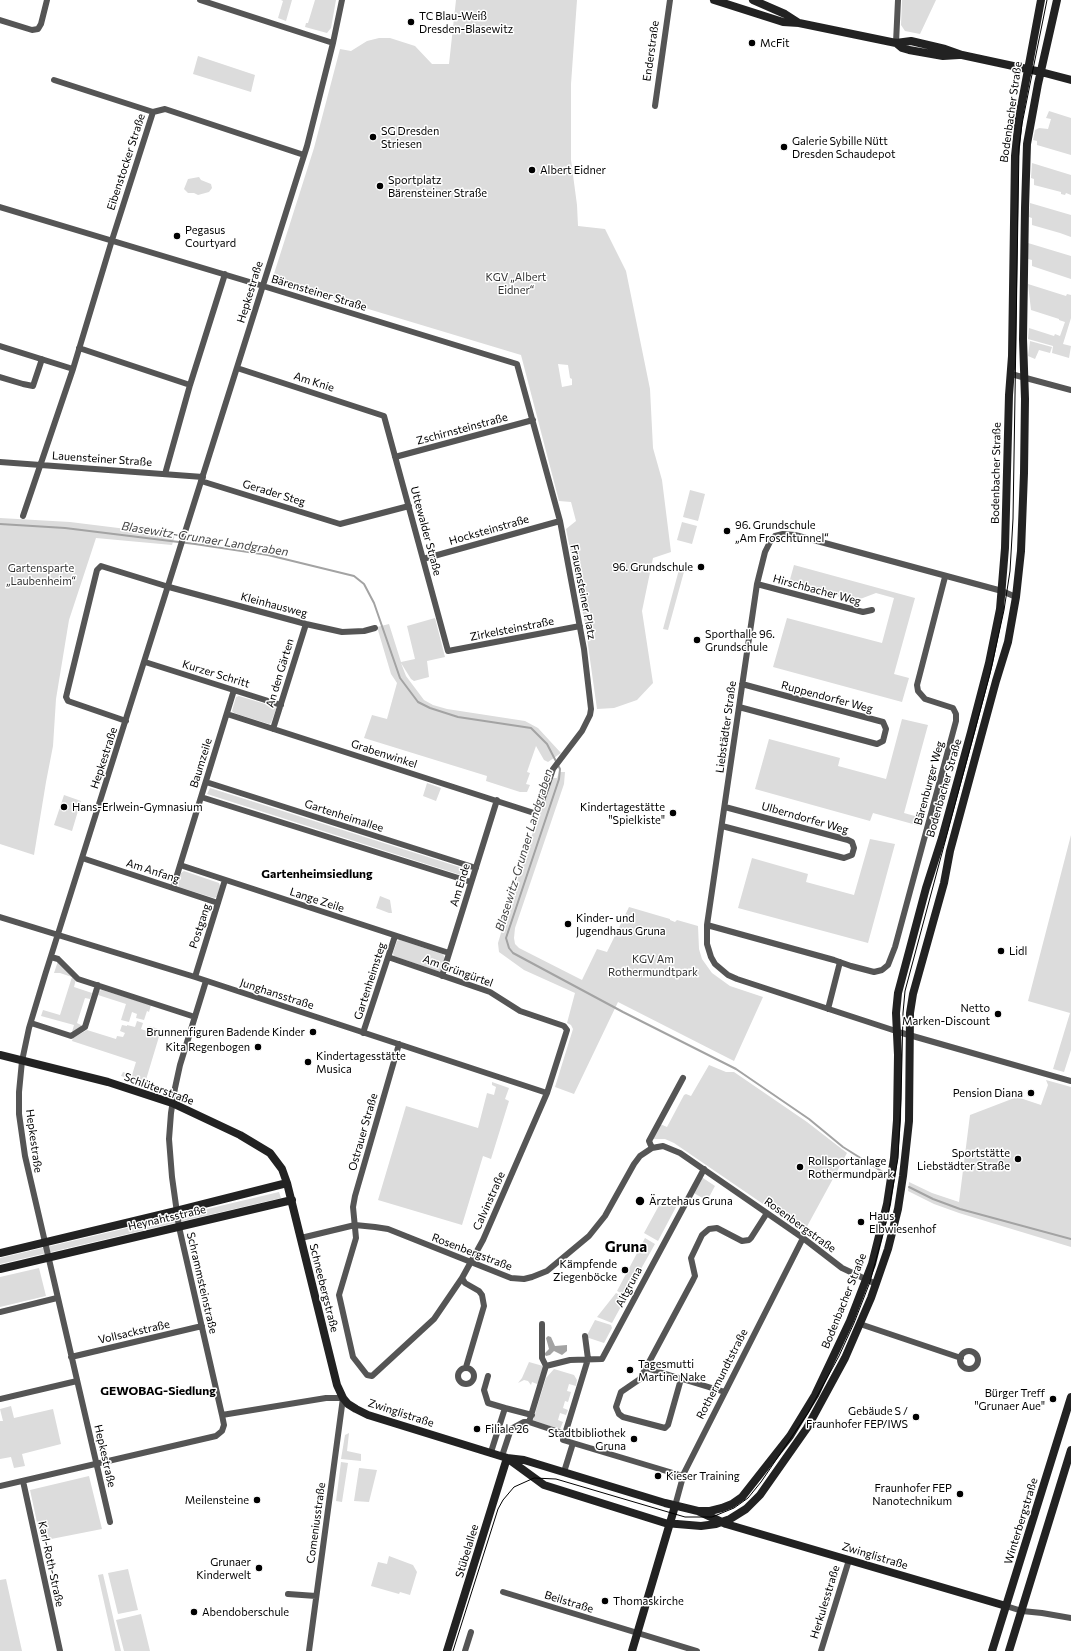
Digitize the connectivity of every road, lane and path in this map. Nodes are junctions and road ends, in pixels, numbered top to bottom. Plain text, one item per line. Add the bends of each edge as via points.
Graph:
1 (47, 0) edge
2 (200, 0) edge
3 (342, 0) edge
4 (670, 0) edge
5 (714, 0) edge
6 (753, 0) edge
7 (898, 0) edge
8 (1041, 0) edge
9 (1057, 0) edge
10 (0, 20) edge
11 (799, 23) junction
12 (333, 43) junction
13 (896, 43) junction
14 (1028, 69) junction
15 (1041, 72) junction
16 (54, 80) dead end
17 (1071, 80) edge
18 (655, 106) dead end
19 (153, 112) junction
20 (304, 155) junction
21 (0, 207) edge
22 (112, 240) junction
23 (224, 274) junction
24 (263, 286) junction
25 (0, 346) edge
26 (79, 348) junction
27 (42, 359) junction
28 (517, 364) joint
29 (237, 368) junction
30 (73, 369) junction
31 (1010, 374) junction
32 (0, 377) edge
33 (1025, 377) junction
34 (190, 385) junction
35 (1071, 390) edge
36 (384, 416) joint
37 (533, 420) junction
38 (395, 458) junction
39 (0, 462) edge
40 (40, 465) junction
41 (165, 474) junction
42 (202, 479) junction
43 (409, 506) junction
44 (23, 516) dead end
45 (560, 521) junction
46 (423, 559) junction
47 (945, 577) junction
48 (757, 584) junction
49 (169, 587) junction
50 (1002, 591) junction
51 (1016, 597) junction
52 (872, 610) dead end
53 (306, 624) junction
54 (580, 626) junction
55 (375, 628) dead end
56 (448, 651) joint
57 (144, 662) junction
58 (742, 684) junction
59 (234, 690) junction
60 (281, 705) junction
61 (739, 707) junction
62 (227, 714) junction
63 (126, 721) junction
64 (273, 729) junction
65 (206, 782) junction
66 (201, 797) junction
67 (497, 800) junction
68 (724, 807) junction
69 (534, 813) joint
70 (722, 826) junction
71 (82, 858) junction
72 (180, 865) junction
73 (476, 868) junction
74 (225, 880) junction
75 (471, 882) junction
76 (173, 888) junction
77 (218, 903) junction
78 (0, 917) edge
79 (707, 925) junction
80 (58, 935) junction
81 (395, 936) junction
82 (449, 953) junction
83 (51, 957) junction
84 (388, 957) junction
85 (840, 962) junction
86 (442, 976) junction
87 (194, 977) junction
88 (206, 981) junction
89 (98, 985) junction
90 (828, 1009) junction
91 (195, 1017) junction
92 (31, 1023) junction
93 (896, 1031) junction
94 (363, 1033) junction
95 (910, 1035) junction
96 (399, 1044) junction
97 (0, 1055) edge
98 (22, 1061) junction
99 (683, 1078) dead end
100 (1071, 1081) edge
101 (547, 1093) junction
102 (172, 1103) junction
103 (652, 1148) junction
104 (704, 1169) junction
105 (287, 1183) junction
106 (292, 1200) junction
107 (176, 1211) junction
108 (767, 1212) junction
109 (355, 1225) junction
110 (179, 1227) junction
111 (301, 1238) junction
112 (803, 1238) junction
113 (44, 1243) junction
114 (0, 1253) edge
115 (48, 1258) junction
116 (471, 1263) junction
117 (0, 1269) edge
118 (462, 1278) junction
119 (866, 1280) junction
120 (876, 1284) junction
121 (57, 1298) junction
122 (0, 1312) edge
123 (542, 1324) dead end
124 (860, 1324) junction
125 (202, 1326) junction
126 (585, 1336) dead end
127 (71, 1357) junction
128 (961, 1358) dead end
129 (588, 1360) junction
130 (546, 1366) junction
131 (466, 1367) dead end
132 (646, 1368) junction
133 (369, 1375) joint
134 (488, 1376) dead end
135 (681, 1379) junction
136 (77, 1381) junction
137 (725, 1392) junction
138 (1071, 1397) edge
139 (343, 1398) junction
140 (0, 1399) edge
141 (505, 1408) junction
142 (222, 1415) junction
143 (532, 1415) junction
144 (529, 1422) junction
145 (511, 1429) junction
146 (498, 1430) junction
147 (565, 1434) junction
148 (573, 1443) junction
149 (1071, 1450) edge
150 (491, 1452) junction
151 (504, 1457) junction
152 (96, 1464) junction
153 (564, 1472) junction
154 (683, 1476) junction
155 (23, 1481) junction
156 (0, 1486) edge
157 (675, 1506) junction
158 (698, 1511) junction
159 (110, 1522) dead end
160 (722, 1522) junction
161 (671, 1524) junction
162 (849, 1560) junction
163 (503, 1592) dead end
164 (288, 1594) dead end
165 (316, 1596) junction
166 (1006, 1606) junction
167 (1022, 1611) junction
168 (1071, 1618) edge
169 (471, 1632) dead end
170 (637, 1633) junction
171 (60, 1651) edge
172 (309, 1651) edge
173 (447, 1651) edge
174 (465, 1651) edge
175 (632, 1651) edge
176 (697, 1651) edge
177 (821, 1651) edge
178 (992, 1651) edge
179 (1009, 1651) edge

1 - 10 street via 38,29 32,30
2 - 12 street
3 - 12 street, Hepkestraße
4 - 18 street, Enderstraße
5 - 11 street via 783,22
6 - 11 street via 786,14
7 - 13 street
8 - 14 street, Bodenbacher Straße
9 - 15 street, Bodenbacher Straße
11 - 13 street
12 - 20 street, Hepkestraße
13 - 14 street via 910,50 944,56 962,55
14 - 15 street
14 - 31 street, Bodenbacher Straße via 1015,156
15 - 17 street
15 - 33 street, Bodenbacher Straße via 1027,144 1024,208
16 - 19 street
19 - 20 street, Eibenstocker Straße via 165,109
19 - 22 street, Eibenstocker Straße
20 - 24 street, Hepkestraße
21 - 22 street, Bärensteiner Straße
22 - 23 street, Bärensteiner Straße
22 - 26 street, Eibenstocker Straße
23 - 24 street, Bärensteiner Straße
23 - 34 street
24 - 28 street, Bärensteiner Straße
24 - 29 street, Hepkestraße
25 - 27 street
26 - 30 street, Eibenstocker Straße
26 - 34 street
27 - 30 street
27 - 32 street via 33,386
28 - 37 street, Frauensteiner Platz
29 - 36 street, Am Knie
29 - 42 street, Hepkestraße
30 - 40 street, Eibenstocker Straße
31 - 33 street
31 - 50 street, Bodenbacher Straße via 1006,541
33 - 35 street
33 - 51 street, Bodenbacher Straße via 1022,527
34 - 41 street
36 - 38 street, Uttewalder Straße
37 - 38 street, Zschirnsteinstraße
37 - 45 street, Frauensteiner Platz
38 - 43 street, Uttewalder Straße
39 - 40 street, Lauensteiner Straße
40 - 41 street, Lauensteiner Straße
40 - 44 street, Eibenstocker Straße
41 - 42 street, Lauensteiner Straße
42 - 43 street, Gerader Steg via 340,524
42 - 49 street, Hepkestraße
43 - 46 street, Uttewalder Straße
45 - 46 street, Hocksteinstraße
45 - 54 street, Frauensteiner Platz
46 - 56 street, Uttewalder Straße
47 - 48 street, Liebstädter Straße via 796,535 783,534 775,536 764,552
47 - 50 street, Liebstädter Straße
47 - 85 street, Bärenburger Weg via 916,685 925,699 953,708 956,721 895,947 888,965 878,972
48 - 52 street, Hirschbacher Weg via 863,612
48 - 58 street, Liebstädter Straße
49 - 53 street, Kleinhausweg
49 - 57 street, Hepkestraße
49 - 63 street, Hepkestraße via 102,566 97,570 66,697 68,701
50 - 51 street, Liebstädter Straße
50 - 93 street, Bodenbacher Straße via 987,671 900,985
51 - 95 street, Bodenbacher Straße via 1008,642 913,994
53 - 55 street, Kleinhausweg via 342,632
53 - 60 street, An den Gärten
54 - 56 street, Zirkelsteinstraße
54 - 69 street, Frauensteiner Platz via 590,715 574,742 552,769 539,809
57 - 59 street, Kurzer Schritt
57 - 63 street, Hepkestraße
58 - 61 street, Liebstädter Straße
58 - 61 street, Ruppendorfer Weg via 883,722 886,729 883,741 877,744
59 - 60 street, Kurzer Schritt
59 - 62 street, Baumzeile
60 - 64 street, An den Gärten
61 - 68 street, Liebstädter Straße
62 - 64 street, Grabenwinkel
62 - 65 street, Baumzeile
63 - 71 street, Hepkestraße
64 - 67 street, Grabenwinkel
65 - 66 street, Baumzeile
65 - 73 street, Gartenheimallee
66 - 72 street, Baumzeile
66 - 75 street
67 - 69 street, Grabenwinkel
67 - 73 street, Am Ende
68 - 70 street, Liebstädter Straße
68 - 70 street, Ulberndorfer Weg via 848,840 854,848 852,855 844,858
70 - 79 street, Liebstädter Straße
71 - 76 street, Am Anfang
71 - 80 street, Hepkestraße
72 - 74 street, Lange Zeile
72 - 76 street, Baumzeile
73 - 75 street, Am Ende
74 - 77 street, Postgang
74 - 81 street, Lange Zeile
75 - 82 street, Am Ende
76 - 77 street, Am Anfang
77 - 87 street, Postgang
78 - 80 street, Junghansstraße
79 - 85 street, Bärenburger Weg
79 - 90 street, Liebstädter Straße via 707,944 711,957 728,975
80 - 83 street, Hepkestraße
80 - 87 street, Junghansstraße
81 - 82 street, Lange Zeile
81 - 84 street, Gartenheimsteg
82 - 86 street, Am Ende
83 - 89 street via 58,959 78,979
83 - 92 street, Hepkestraße
84 - 86 street, Am Grüngürtel
84 - 94 street, Gartenheimsteg
85 - 90 street
86 - 101 street, Am Grüngürtel via 490,992 529,1015 567,1028
87 - 88 street, Junghansstraße
88 - 91 street, Schrammsteinstraße
88 - 94 street, Junghansstraße
89 - 91 street
89 - 92 street via 85,1027 71,1036
90 - 93 street, Liebstädter Straße
91 - 102 street, Schrammsteinstraße via 180,1065
92 - 98 street, Hepkestraße
93 - 95 street, Liebstädter Straße
93 - 119 street, Bodenbacher Straße via 897,1116 894,1158 887,1204
94 - 96 street, Junghansstraße
95 - 100 street, Liebstädter Straße
95 - 120 street, Bodenbacher Straße via 909,1121 903,1176 890,1242
96 - 101 street, Junghansstraße
96 - 109 street, Ostrauer Straße via 354,1196
97 - 98 street, Schlüterstraße
98 - 102 street, Schlüterstraße via 108,1082
98 - 113 street, Hepkestraße via 19,1092 20,1127
99 - 103 street via 649,1140
101 - 116 street, Calvinstraße
102 - 105 street, Schlüterstraße via 240,1135 270,1154 282,1169
102 - 107 street, Schrammsteinstraße via 170,1152
103 - 104 street, Rosenbergstraße via 662,1146 672,1149
103 - 116 street, Rosenbergstraße via 634,1164 597,1228 547,1271 517,1279
104 - 108 street, Rosenbergstraße
104 - 129 street, Altgruna via 602,1359
105 - 106 street, Schneebergstraße
105 - 107 street, Heynahtsstraße
106 - 110 street, Heynahtsstraße
106 - 111 street, Schneebergstraße
107 - 110 street, Schrammsteinstraße
107 - 113 street, Heynahtsstraße
108 - 112 street, Rosenbergstraße
108 - 132 street via 749,1240 742,1241 717,1228 709,1229 702,1234 690,1258 695,1276
109 - 111 street, Rosenbergstraße
109 - 116 street, Rosenbergstraße via 388,1229
109 - 133 street, Schneebergstraße via 356,1238 338,1298 353,1357
110 - 115 street, Heynahtsstraße
110 - 125 street, Schrammsteinstraße
111 - 139 street, Schneebergstraße via 336,1385
112 - 119 street, Rosenbergstraße via 842,1268
112 - 137 street, Rothermundtstraße
113 - 114 street, Heynahtsstraße
113 - 115 street, Hepkestraße
115 - 117 street, Heynahtsstraße
115 - 121 street, Hepkestraße
116 - 118 street, Calvinstraße
118 - 131 street via 465,1284 479,1291 484,1306
118 - 133 street, Calvinstraße via 434,1319 374,1374
119 - 120 street, Rosenbergstraße
119 - 158 street, Bodenbacher Straße via 826,1373 779,1451 752,1486 736,1501 722,1508
120 - 124 street, Bodenbacher Straße
121 - 122 street
121 - 127 street, Hepkestraße
123 - 130 street via 542,1358
124 - 128 street
124 - 160 street, Bodenbacher Straße via 815,1416 760,1495 752,1505 738,1515
125 - 127 street, Vollsackstraße
125 - 142 street, Schrammsteinstraße
126 - 129 street
127 - 136 street, Hepkestraße
129 - 130 street, Altgruna via 570,1360
129 - 147 street
130 - 143 street
132 - 135 street
132 - 135 street via 640,1379 620,1392 616,1407 623,1417 665,1428
134 - 141 street via 484,1390 488,1403
135 - 137 street
136 - 140 street
136 - 152 street, Hepkestraße
137 - 154 street, Rothermundtstraße
138 - 166 street, Winterbergstraße
139 - 142 street via 326,1398
139 - 150 street, Zwinglistraße via 348,1404 368,1415
139 - 165 street, Comeniusstraße
141 - 143 street
141 - 146 street
142 - 152 street via 224,1425 216,1436
143 - 144 street
144 - 145 street
144 - 147 street
145 - 146 street
145 - 151 street
146 - 150 street
147 - 148 street via 563,1440
148 - 153 street
148 - 154 street
149 - 167 street
150 - 151 street, Zwinglistraße
151 - 153 street, Zwinglistraße
151 - 161 street, Zwinglistraße via 551,1488
151 - 173 street, Stübelallee
152 - 155 street
152 - 159 street, Hepkestraße
153 - 157 street, Zwinglistraße
154 - 157 street, Rothermundtstraße
155 - 156 street
155 - 171 street, Karl-Roth-Straße
157 - 158 street, Zwinglistraße
157 - 161 street, Rothermundtstraße
158 - 160 street, Zwinglistraße
160 - 161 street, Zwinglistraße via 701,1526
160 - 162 street, Zwinglistraße
161 - 170 street, Rothermundtstraße
162 - 166 street, Zwinglistraße
162 - 177 street, Herkulesstraße
163 - 170 street, Beilstraße
164 - 165 street
165 - 172 street, Comeniusstraße
166 - 167 street, Zwinglistraße
166 - 178 street, Winterbergstraße
167 - 168 street, Zwinglistraße
167 - 179 street
169 - 174 street
170 - 175 street, Rothermundtstraße
170 - 176 street, Beilstraße

